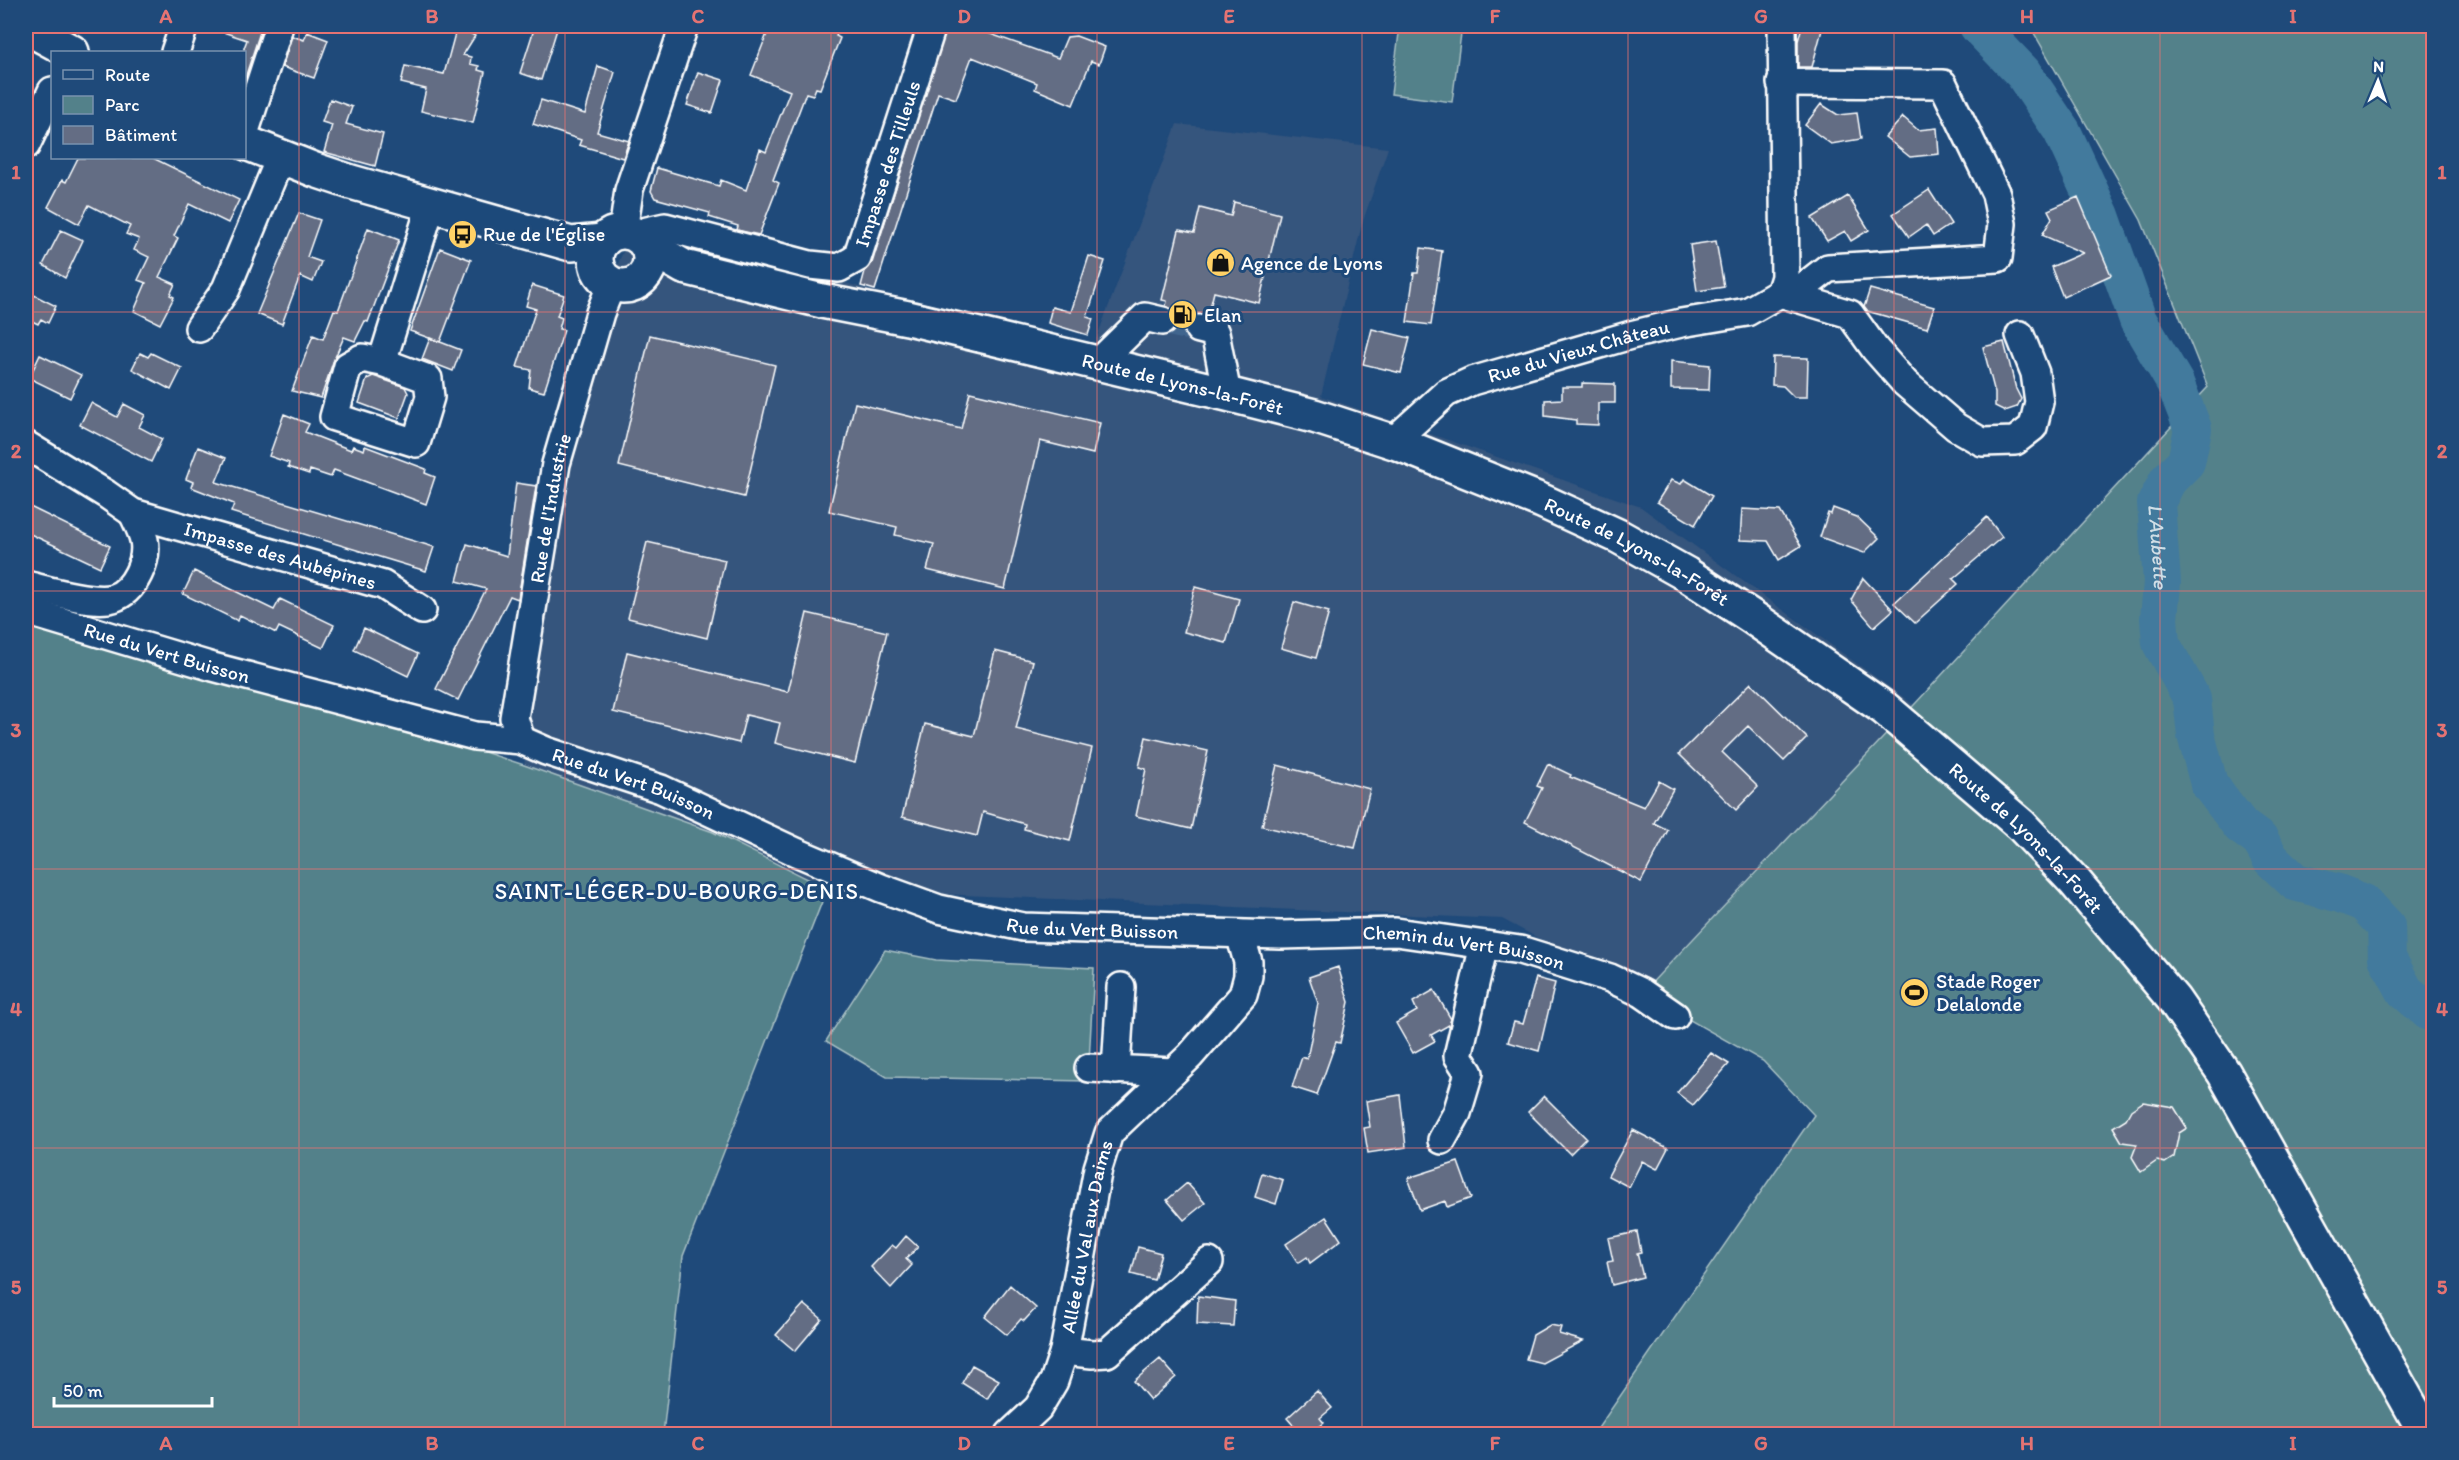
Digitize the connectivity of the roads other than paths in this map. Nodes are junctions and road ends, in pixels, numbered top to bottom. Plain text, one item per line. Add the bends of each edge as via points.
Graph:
1 (184, 26) edge
2 (279, 26) edge
3 (684, 26) edge
4 (932, 26) edge
5 (1782, 26) edge
6 (26, 27) edge
7 (70, 51) edge
8 (175, 51) edge
9 (1782, 83) junction
10 (51, 93) edge
11 (246, 128) edge
12 (246, 143) edge
13 (26, 145) edge
14 (281, 156) junction
15 (431, 205) junction
16 (617, 252) junction
17 (1780, 293) junction
18 (1162, 321) tunnel mouth
19 (199, 328) dead end
20 (1199, 329) tunnel mouth
21 (2020, 335) dead end
22 (381, 362) dead end
23 (1098, 363) junction
24 (1227, 394) junction
25 (1397, 443) junction
26 (26, 445) edge
27 (133, 513) junction
28 (26, 585) edge
29 (422, 610) dead end
30 (26, 611) edge
31 (521, 740) junction
32 (1240, 934) junction
33 (1484, 945) junction
34 (1121, 987) dead end
35 (1676, 1016) dead end
36 (1089, 1068) dead end
37 (1116, 1070) junction
38 (1173, 1072) junction
39 (1442, 1140) dead end
40 (1209, 1262) dead end
41 (1064, 1351) junction
42 (1010, 1434) edge
43 (2426, 1434) edge

1 - 8 street
2 - 11 street
3 - 16 street via 629,190
4 - 16 street, Impasse des Tilleuls via 857,258 839,268 810,265 665,227 647,231
5 - 9 street
6 - 7 main road
9 - 17 street via 1785,277
9 - 17 street, Rue du Vieux Château via 1944,84 1996,194 2002,224 1998,258 1828,268 1801,289
10 - 13 street
12 - 14 main road, Route de Lyons-la-Forêt
14 - 15 main road, Route de Lyons-la-Forêt
14 - 19 street via 226,289
15 - 16 main road, Route de Lyons-la-Forêt
15 - 22 street
16 - 23 main road, Route de Lyons-la-Forêt
16 - 31 street, Rue de l'Industrie via 555,464 514,718
17 - 21 street via 1850,314 1905,383 1956,427 1982,442 2014,441 2033,426 2039,402 2035,373
17 - 25 street, Rue du Vieux Château via 1747,312 1630,335 1472,381 1446,393 1403,432
18 - 23 street via 1145,316
20 - 24 street via 1215,333
23 - 24 main road, Route de Lyons-la-Forêt
24 - 25 main road, Route de Lyons-la-Forêt
25 - 43 main road, Route de Lyons-la-Forêt via 1542,501 1618,536 1686,574 1884,708 2021,825 2075,882 2174,1000 2224,1073
26 - 27 street, Impasse des Aubépines
27 - 28 street via 144,542 141,569 130,586 114,598 84,598
27 - 29 street, Impasse des Aubépines via 383,585
30 - 31 street, Rue du Vert Buisson via 213,667 475,736
31 - 32 street, Rue du Vert Buisson via 661,789 796,852 939,909 1023,927
32 - 33 street, Chemin du Vert Buisson via 1396,932
32 - 38 street, Allée du Val aux Daims via 1248,962 1243,995
33 - 35 street, Chemin du Vert Buisson via 1520,950 1610,978
33 - 39 street via 1458,1056 1469,1073 1457,1113
34 - 37 street
36 - 37 street
37 - 38 street
38 - 41 street, Allée du Val aux Daims via 1109,1134 1098,1167
40 - 41 street via 1107,1353
41 - 42 street, Allée du Val aux Daims via 1054,1381 1038,1408

